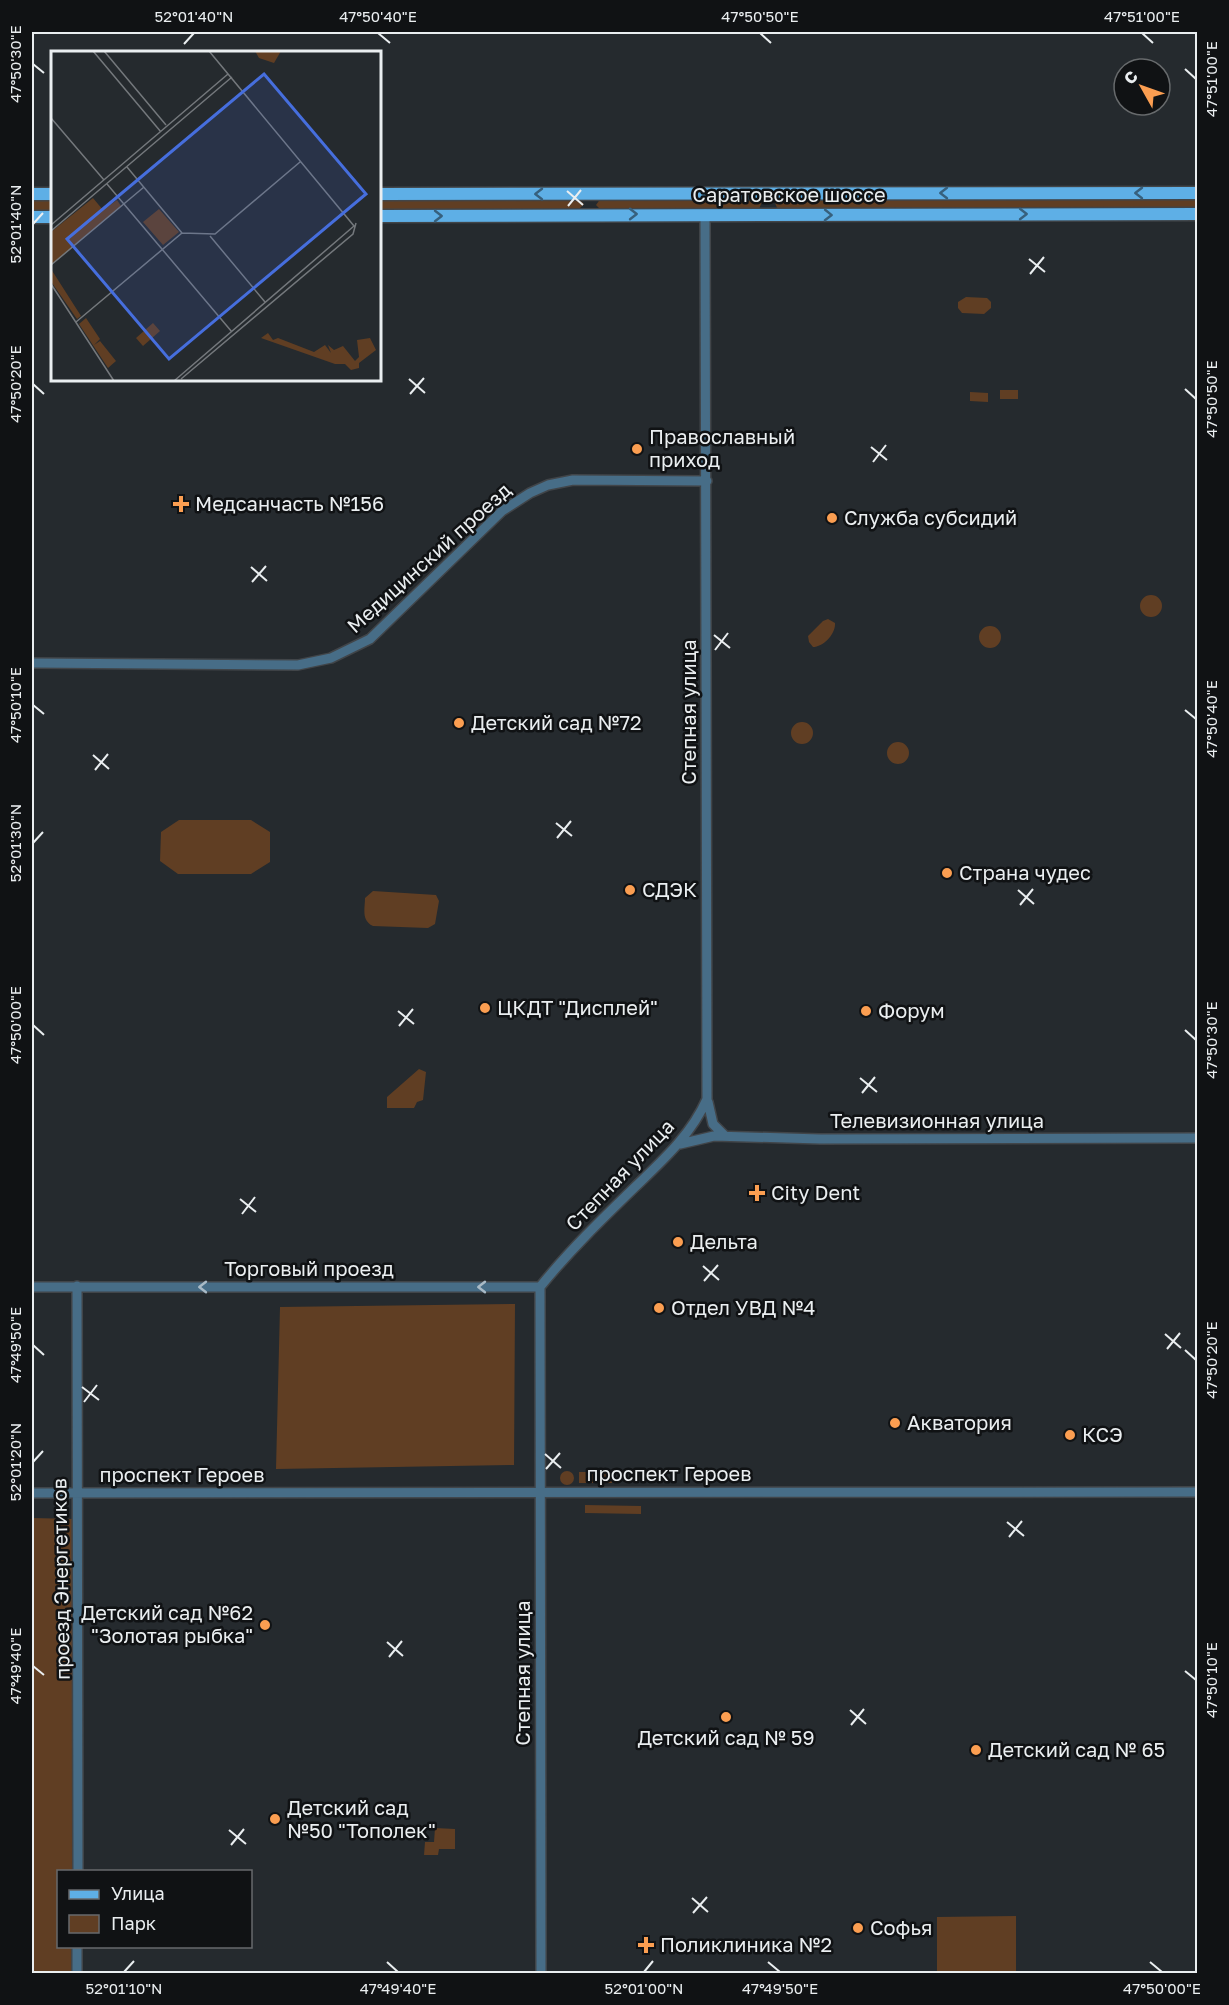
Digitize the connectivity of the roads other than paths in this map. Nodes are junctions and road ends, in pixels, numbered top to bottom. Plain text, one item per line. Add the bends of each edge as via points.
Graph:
1 (767, 192) junction
2 (1197, 193) edge
3 (32, 194) edge
4 (51, 194) edge
5 (381, 194) edge
6 (589, 194) junction
7 (589, 214) junction
8 (705, 214) junction
9 (767, 214) junction
10 (1197, 214) edge
11 (381, 216) edge
12 (32, 217) edge
13 (51, 217) edge
14 (707, 481) junction
15 (32, 663) edge
16 (708, 1100) junction
17 (728, 1137) junction
18 (1197, 1138) edge
19 (678, 1145) junction
20 (77, 1286) junction
21 (32, 1287) edge
22 (540, 1287) junction
23 (541, 1491) junction
24 (1197, 1492) edge
25 (32, 1493) edge
26 (78, 1493) junction
27 (78, 1870) edge
28 (77, 1948) edge
29 (77, 1974) edge
30 (541, 1974) edge

2 -> 1 main road, Саратовское шоссе
1 - 6 main road, Саратовское шоссе
1 - 9 main road
3 - 4 main road
6 -> 5 main road, Саратовское шоссе
6 - 7 main road
7 -> 8 main road, Саратовское шоссе
11 -> 7 main road, Саратовское шоссе
8 - 9 main road, Саратовское шоссе
8 - 14 street, Степная улица
9 -> 10 main road, Саратовское шоссе
12 - 13 main road
14 - 15 street, Медицинский проезд via 573,480 530,493 502,511 370,639 331,658 298,664
14 - 16 street, Степная улица
16 - 17 street via 713,1124
16 - 19 street, Степная улица
17 - 18 street, Телевизионная улица
17 - 19 street, Телевизионная улица via 701,1137
19 - 22 street, Степная улица via 587,1234
20 - 21 street, Торговый проезд
22 -> 20 street, Торговый проезд
20 - 26 street, проезд Энергетиков
22 - 23 street, Степная улица
23 - 24 street, проспект Героев
23 - 26 street, проспект Героев
23 - 30 street, Степная улица
25 - 26 street, проспект Героев
26 - 27 street, проезд Энергетиков
28 - 29 street

